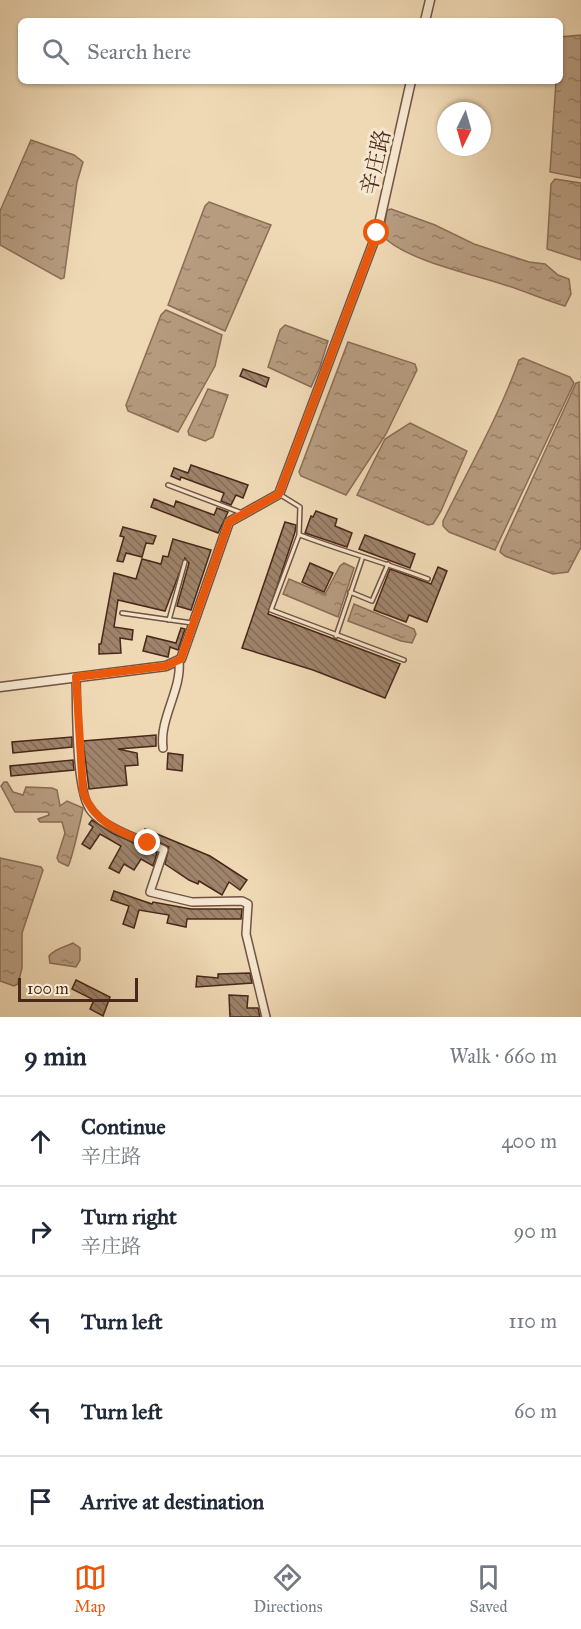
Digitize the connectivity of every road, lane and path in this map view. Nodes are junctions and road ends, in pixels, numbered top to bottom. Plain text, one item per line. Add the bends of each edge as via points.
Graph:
1 (430, 0) edge
2 (426, 18) edge
3 (410, 84) edge
4 (168, 485) dead end
5 (279, 494) junction
6 (243, 514) junction
7 (299, 535) junction
8 (363, 559) junction
9 (186, 562) dead end
10 (388, 564) junction
11 (428, 579) dead end
12 (350, 592) junction
13 (122, 613) dead end
14 (169, 620) junction
15 (194, 623) junction
16 (336, 636) junction
17 (179, 660) junction
18 (404, 660) dead end
19 (76, 677) junction
20 (0, 687) edge
21 (163, 748) dead end
22 (266, 1017) edge

1 - 2 street
3 - 5 street, 辛庄路 via 377,233
4 - 6 lane
5 - 6 street
5 - 7 lane via 300,507
6 - 15 street via 229,522
7 - 8 lane
7 - 16 lane via 271,610
8 - 10 lane
8 - 12 lane
9 - 14 lane
10 - 11 lane
10 - 12 lane via 372,601
12 - 16 lane
13 - 14 lane
14 - 15 lane
15 - 17 street
16 - 18 lane
17 - 19 street via 166,666
17 - 21 street
19 - 20 street
19 - 22 street via 83,792 91,812 129,836 164,850 150,892 192,902 248,904 246,934

